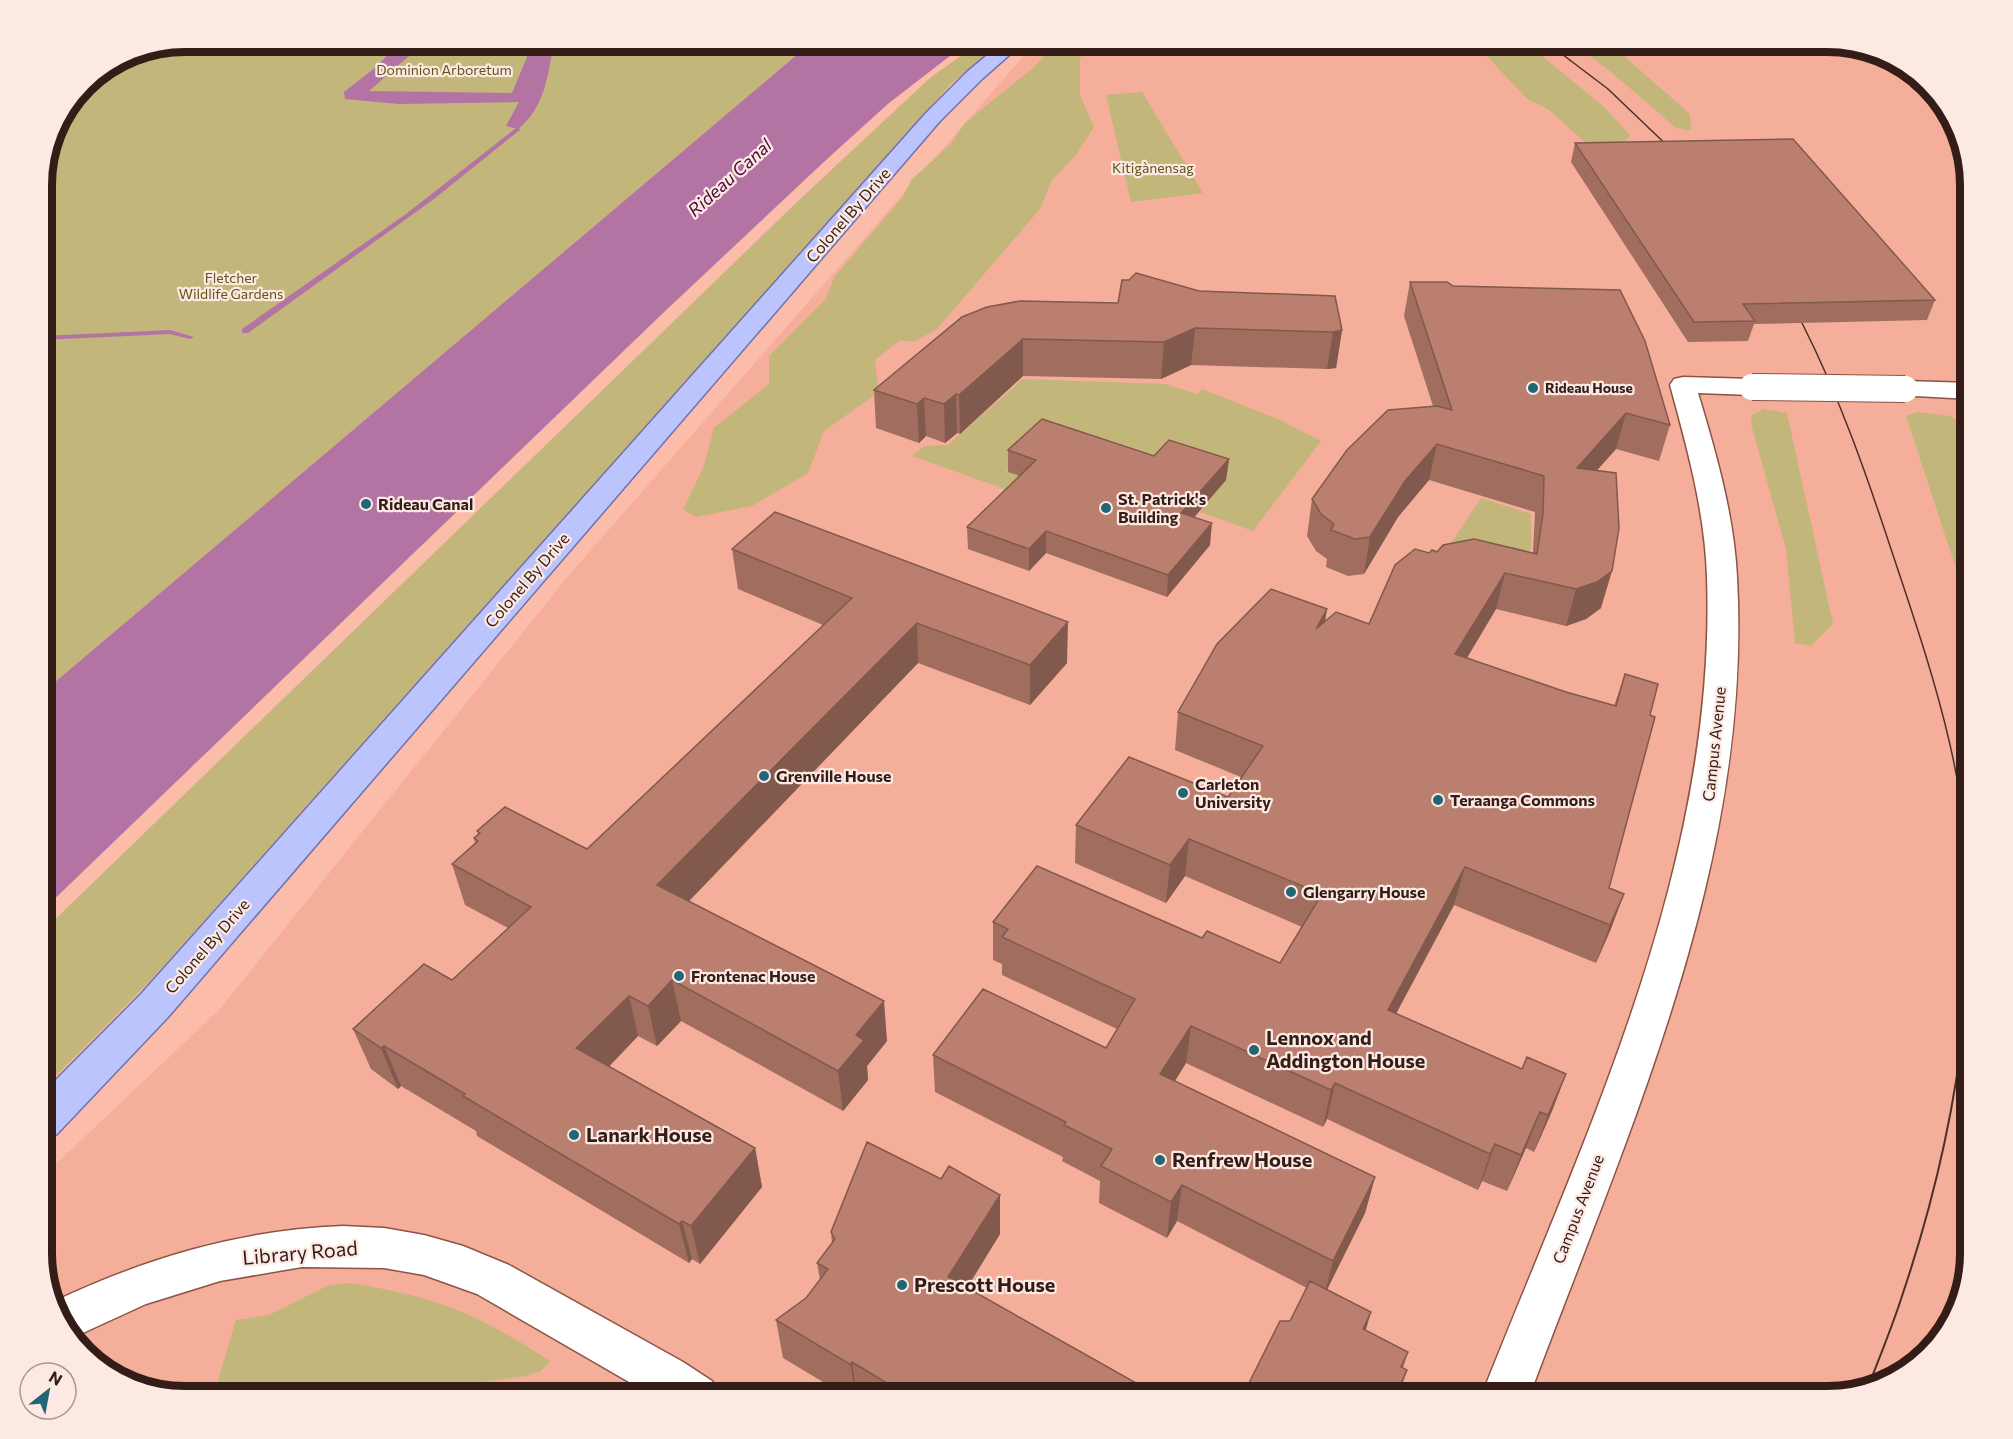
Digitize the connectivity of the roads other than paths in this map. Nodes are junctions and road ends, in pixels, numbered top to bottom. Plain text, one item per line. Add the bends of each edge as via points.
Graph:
1 (1002, 52) edge
2 (1960, 391) edge
3 (53, 1111) edge
4 (69, 1317) edge
5 (681, 1387) edge
6 (1509, 1387) edge

1 - 3 main road, Colonel By Drive via 933,117 155,1005
2 - 6 street, Campus Avenue, bridge via 1683,385 1712,505 1722,576 1724,623 1710,796 1691,884 1666,971
4 - 5 street, Library Road via 143,1283 214,1263 288,1250 378,1248 460,1265 491,1278

